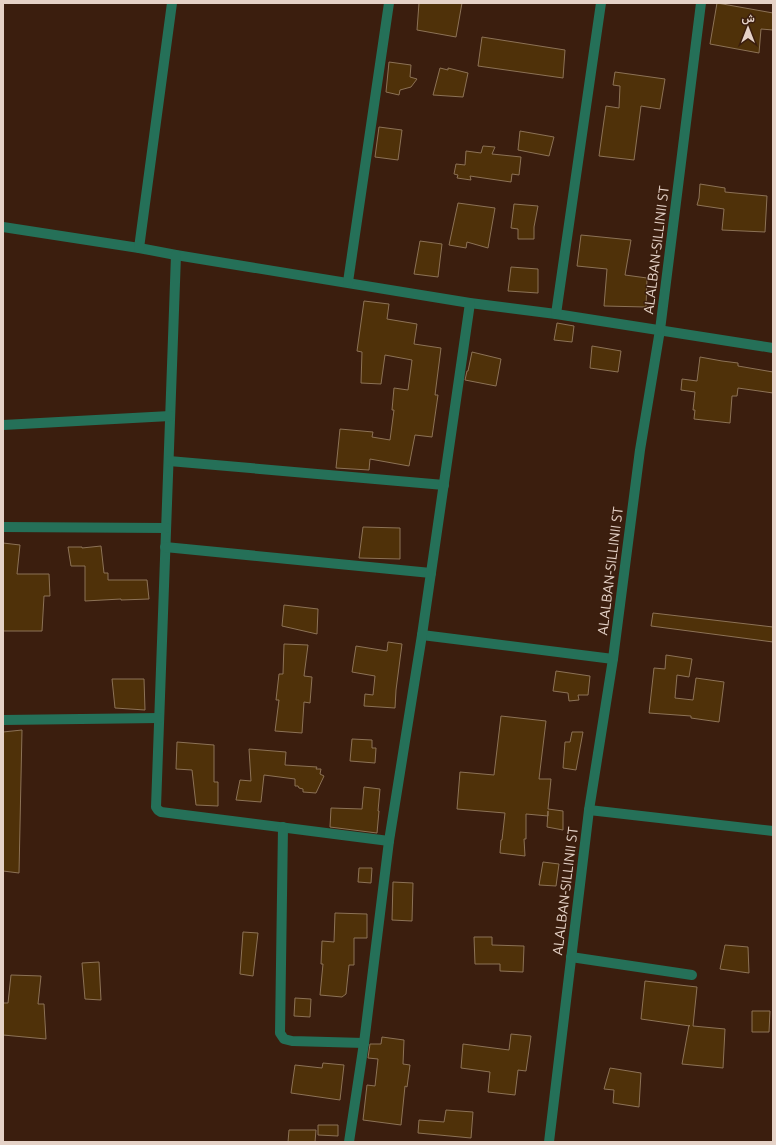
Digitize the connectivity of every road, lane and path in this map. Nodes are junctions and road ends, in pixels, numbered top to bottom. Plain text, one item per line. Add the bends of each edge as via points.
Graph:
1 (172, 3) edge
2 (389, 3) edge
3 (601, 3) edge
4 (701, 3) edge
5 (3, 227) edge
6 (139, 248) junction
7 (176, 255) junction
8 (348, 282) junction
9 (470, 302) junction
10 (556, 314) junction
11 (660, 330) junction
12 (773, 348) edge
13 (170, 416) junction
14 (3, 425) edge
15 (169, 461) junction
16 (444, 485) junction
17 (3, 527) edge
18 (166, 528) junction
19 (165, 547) junction
20 (431, 573) junction
21 (422, 636) junction
22 (613, 659) junction
23 (159, 718) junction
24 (3, 720) edge
25 (589, 810) junction
26 (283, 827) junction
27 (773, 832) edge
28 (389, 841) junction
29 (571, 957) junction
30 (692, 975) dead end
31 (364, 1043) junction
32 (349, 1142) edge
33 (549, 1142) edge

1 - 6 street
2 - 8 street
3 - 10 street
4 - 11 street, ALALBAN-SILLINII ST
5 - 6 street
6 - 7 street
7 - 8 street
7 - 13 street
8 - 9 street
9 - 10 street
9 - 16 street
10 - 11 street
11 - 12 street
11 - 22 street, ALALBAN-SILLINII ST via 640,450
13 - 14 street
13 - 15 street
15 - 16 street
15 - 18 street
16 - 20 street
17 - 18 street
18 - 19 street
19 - 20 street
19 - 23 street
20 - 21 street
21 - 22 street
21 - 28 street
22 - 25 street, ALALBAN-SILLINII ST
23 - 24 street
23 - 26 street via 156,807 158,810
25 - 27 street
25 - 29 street, ALALBAN-SILLINII ST
26 - 28 street
26 - 31 street via 280,1033 284,1039 292,1041
28 - 31 street
29 - 30 street
29 - 33 street, ALALBAN-SILLINII ST
31 - 32 street

